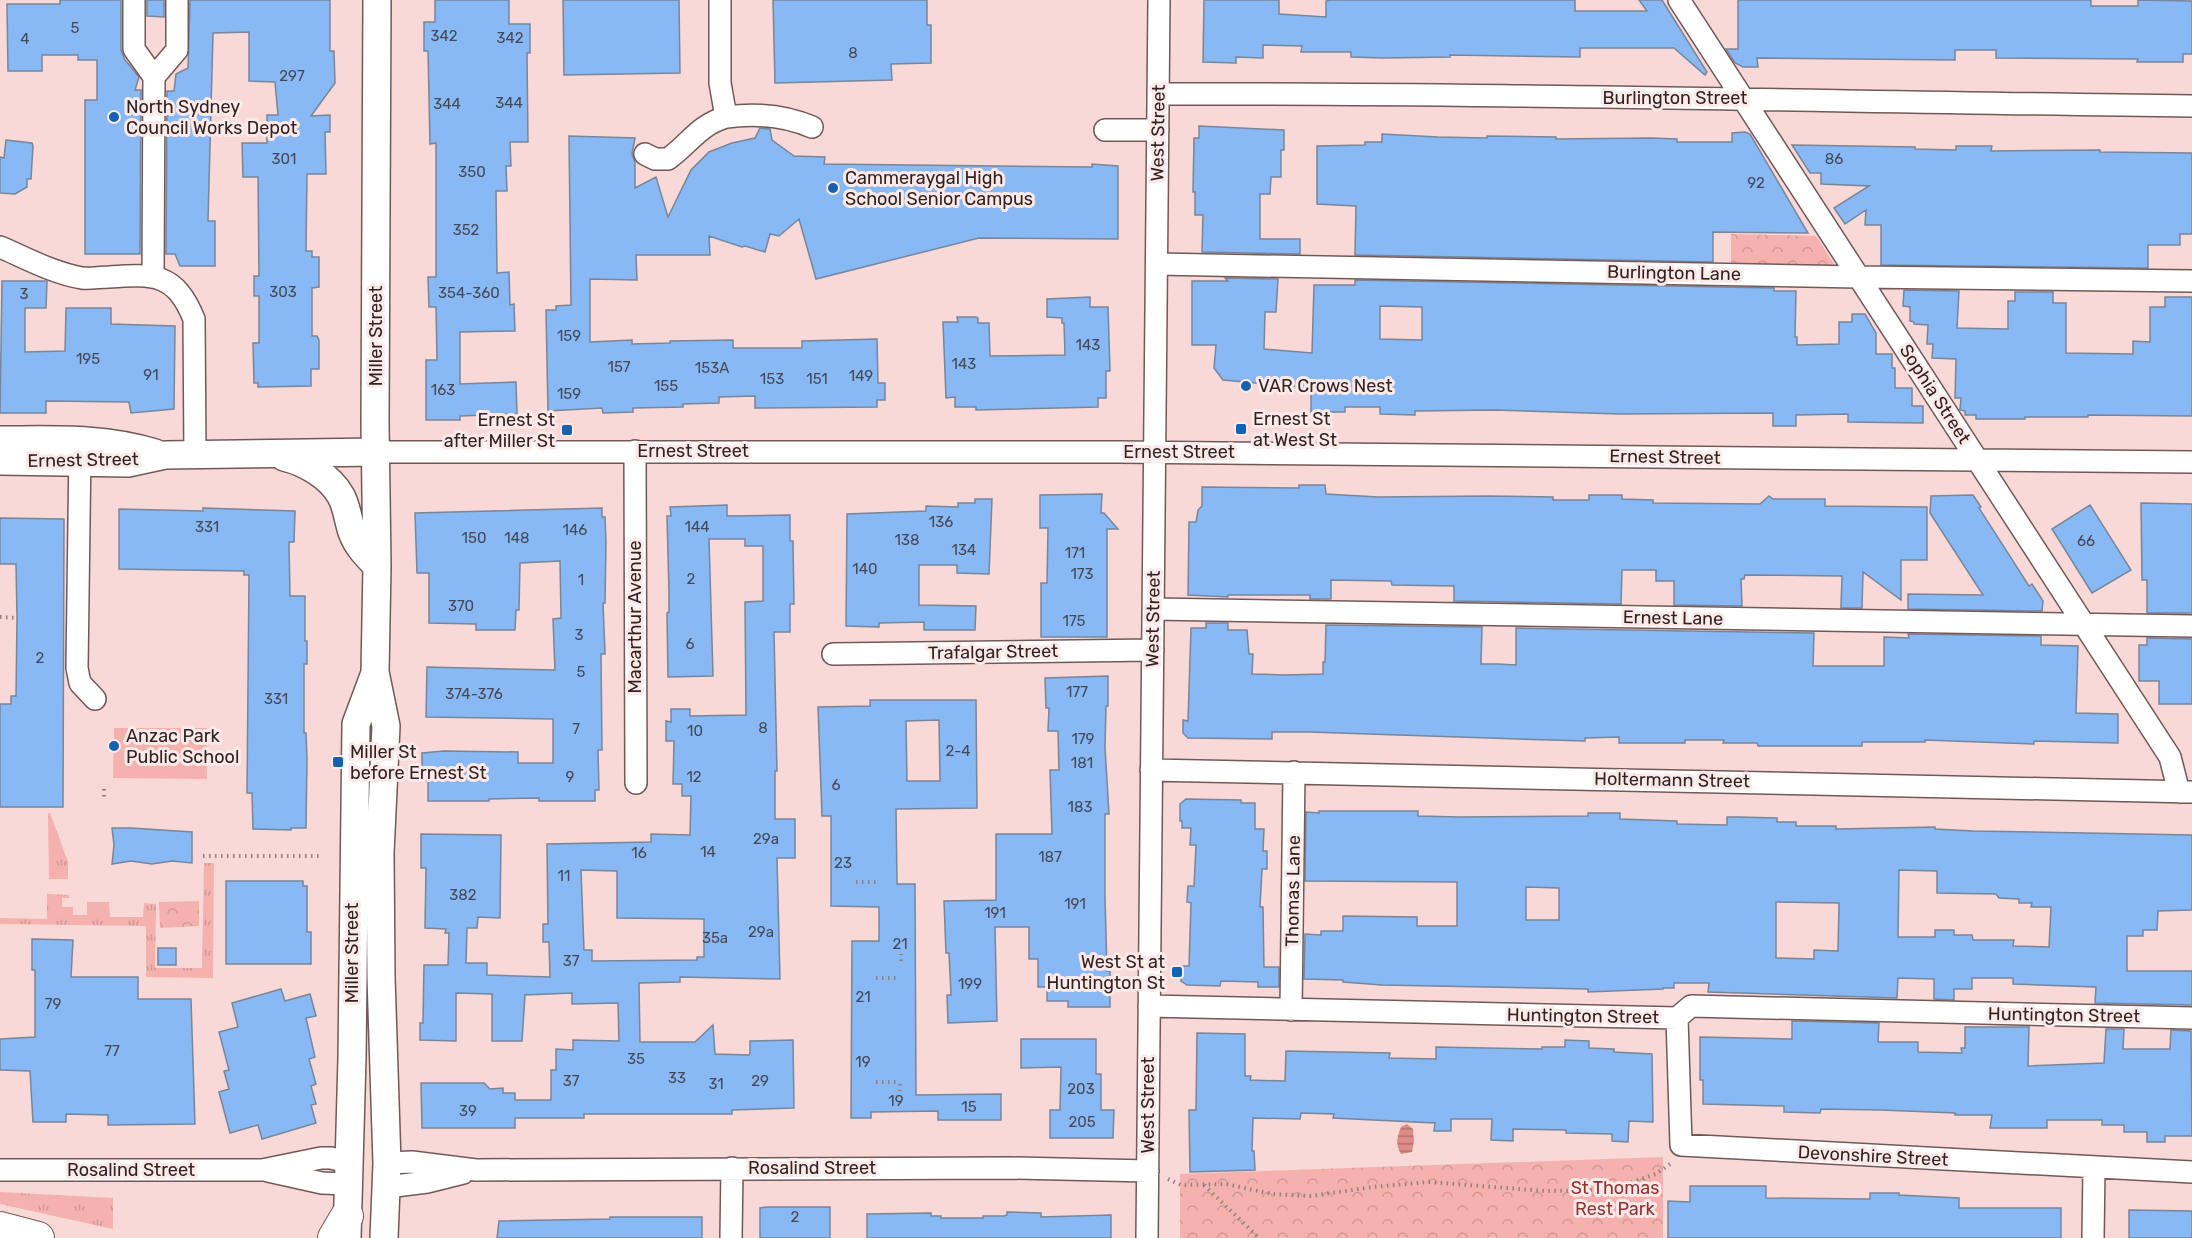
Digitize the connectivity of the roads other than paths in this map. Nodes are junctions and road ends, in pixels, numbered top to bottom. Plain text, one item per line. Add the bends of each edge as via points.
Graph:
1 (134, 0) edge
2 (177, 0) edge
3 (377, 0) edge
4 (720, 0) edge
5 (1159, 0) edge
6 (1679, 0) edge
7 (154, 77) junction
8 (1159, 94) junction
9 (1744, 98) junction
10 (2192, 106) edge
11 (726, 117) junction
12 (812, 127) dead end
13 (1105, 130) dead end
14 (1158, 130) junction
15 (645, 154) dead end
16 (0, 247) edge
17 (1157, 264) junction
18 (153, 276) junction
19 (1859, 277) junction
20 (2192, 281) edge
21 (0, 440) edge
22 (80, 451) junction
23 (635, 451) junction
24 (375, 452) junction
25 (1154, 452) junction
26 (271, 454) junction
27 (195, 455) junction
28 (1978, 459) junction
29 (0, 461) edge
30 (2192, 462) edge
31 (377, 566) junction
32 (1154, 609) junction
33 (2085, 625) junction
34 (2192, 626) edge
35 (1153, 650) junction
36 (833, 654) dead end
37 (375, 672) junction
38 (95, 699) dead end
39 (1151, 770) junction
40 (1294, 772) junction
41 (636, 783) dead end
42 (2185, 792) edge
43 (1149, 1006) junction
44 (1291, 1010) junction
45 (1677, 1018) junction
46 (2192, 1018) edge
47 (384, 1089) junction
48 (732, 1168) junction
49 (2094, 1168) junction
50 (0, 1170) edge
51 (1148, 1171) junction
52 (2192, 1172) edge
53 (351, 1174) junction
54 (387, 1175) junction
55 (0, 1228) edge
56 (342, 1231) edge
57 (38, 1238) edge
58 (378, 1238) edge
59 (384, 1238) edge
60 (730, 1238) edge
61 (1147, 1238) edge
62 (2093, 1238) edge

1 - 7 street via 134,49
2 - 7 street via 177,50
3 - 24 main road, Miller Street
4 - 11 street via 720,83
5 - 8 street, West Street
6 - 9 street, Sophia Street
7 - 18 street
8 - 9 street, Burlington Street
8 - 14 street, West Street
9 - 10 street, Burlington Street
9 - 19 street, Sophia Street
11 - 12 street via 765,115
11 - 15 street via 712,121 668,159
13 - 14 street
14 - 17 street, West Street
16 - 18 street via 84,278
17 - 19 street, Burlington Lane
17 - 25 street, West Street
18 - 27 street via 172,285 185,299 194,319
19 - 20 street, Burlington Lane
19 - 28 street, Sophia Street
21 - 22 main road, Ernest Street
22 - 27 main road, Ernest Street via 128,444 165,455
22 - 29 main road, Ernest Street
22 - 38 street via 77,668 80,683
23 - 24 street, Ernest Street
23 - 25 street, Ernest Street
23 - 41 street, Macarthur Avenue
24 - 26 main road, Ernest Street
24 - 31 main road, Miller Street
25 - 28 street, Ernest Street
25 - 32 street, West Street
26 - 27 main road, Ernest Street
26 - 31 main road via 306,465 334,486 342,497 352,533
28 - 30 street, Ernest Street
28 - 33 street, Sophia Street
31 - 37 main road, Miller Street
32 - 33 street, Ernest Lane
32 - 35 street, West Street
33 - 34 street, Ernest Lane
33 - 42 street, Sophia Street via 2170,757
35 - 36 street, Trafalgar Street
35 - 39 street, West Street
37 - 47 main road, Miller Street via 386,726 380,853
37 - 53 main road, Miller Street via 356,724
39 - 40 street, Holtermann Street
39 - 43 street, West Street
40 - 42 street, Holtermann Street
40 - 44 street, Thomas Lane
43 - 44 street, Huntington Street
43 - 51 street, West Street
44 - 45 street, Huntington Street
45 - 46 street, Huntington Street via 1691,1006
45 - 49 street, Devonshire Street via 1681,1145
47 - 53 main road via 370,1158
47 - 54 main road, Miller Street
48 - 51 street, Rosalind Street
48 - 54 street, Rosalind Street via 476,1170 412,1162
48 - 60 street
49 - 52 street, Devonshire Street
49 - 62 street
50 - 53 street, Rosalind Street via 262,1170 322,1183
51 - 61 street, West Street
53 - 56 main road, Miller Street
53 - 58 main road via 371,1205
54 - 59 main road, Miller Street
55 - 57 highway

